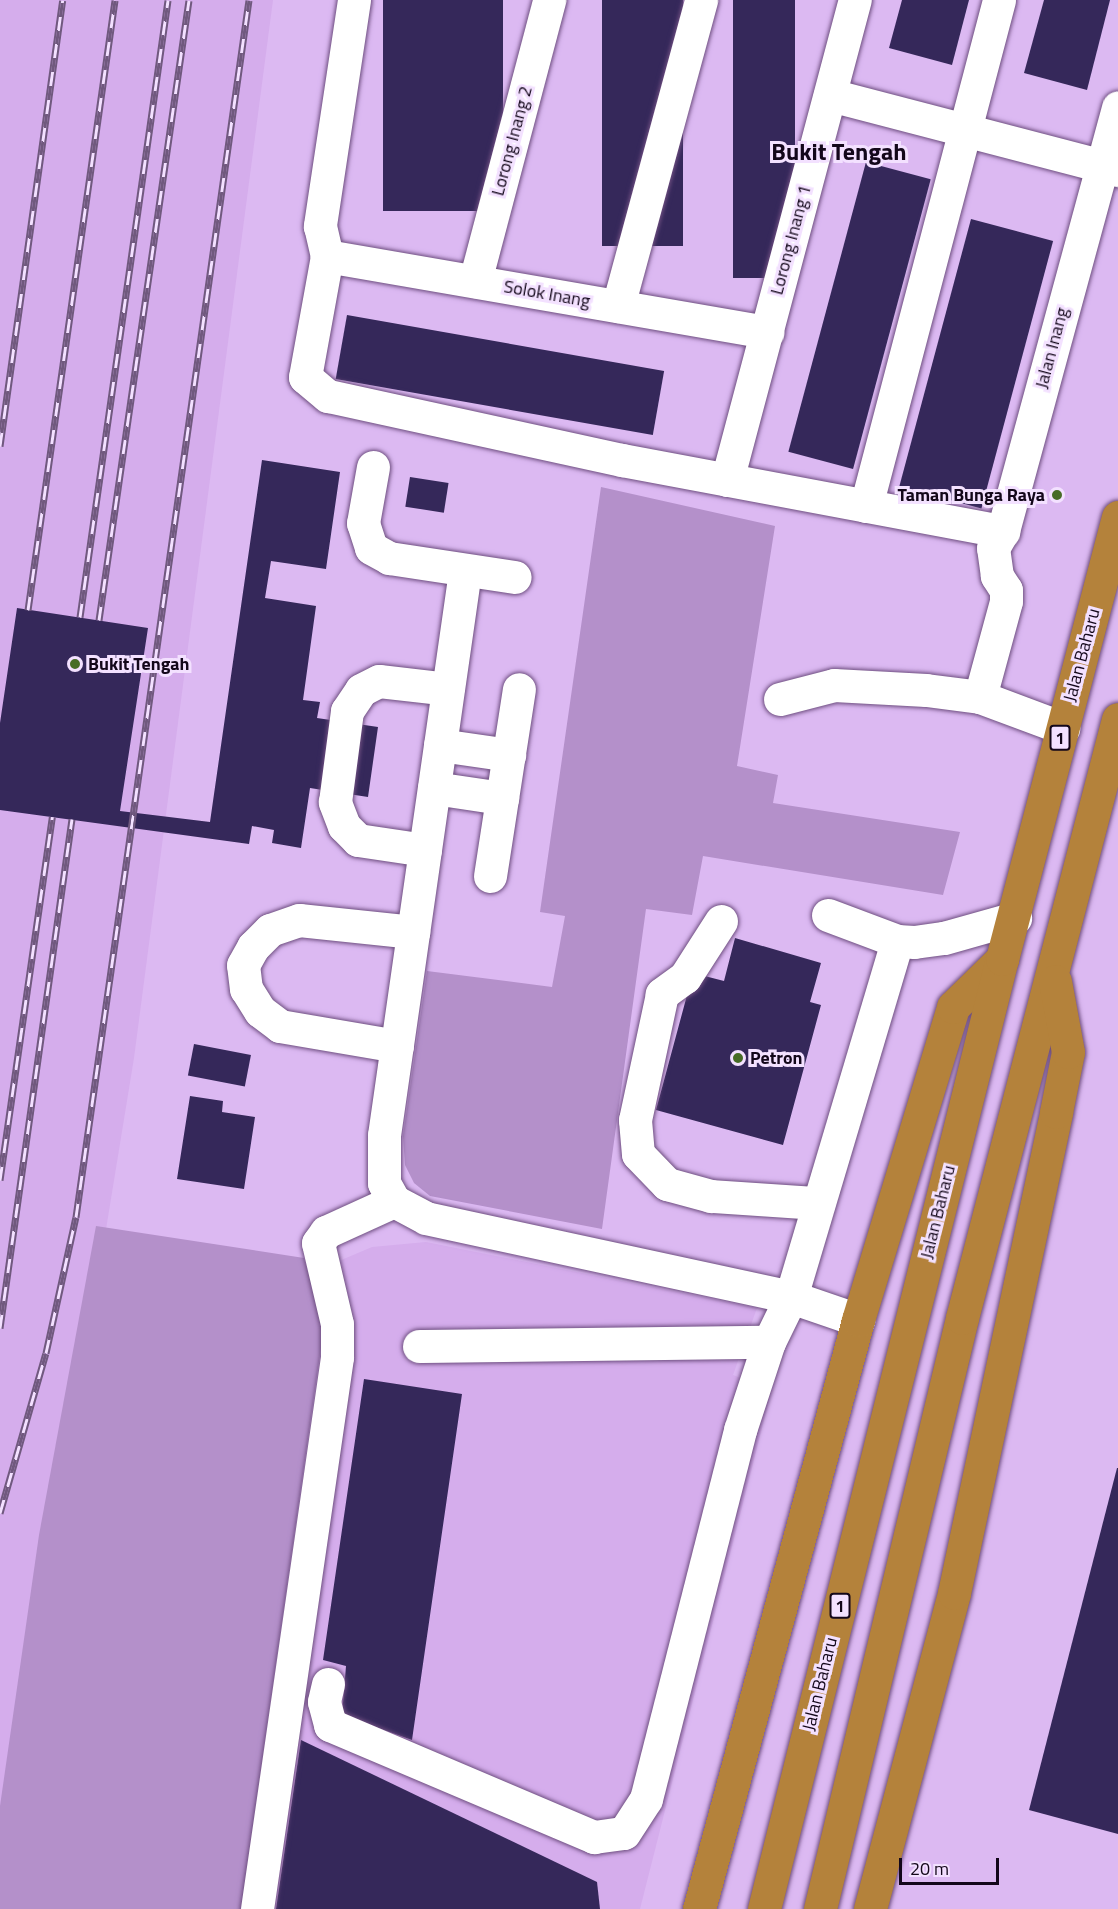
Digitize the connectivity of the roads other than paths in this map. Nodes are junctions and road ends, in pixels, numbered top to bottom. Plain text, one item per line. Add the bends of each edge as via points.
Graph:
1 (354, 0) edge
2 (549, 0) edge
3 (701, 0) edge
4 (855, 0) edge
5 (999, 0) edge
6 (830, 95) junction
7 (1118, 108) edge
8 (963, 130) junction
9 (1110, 168) edge
10 (327, 256) junction
11 (475, 281) junction
12 (618, 306) junction
13 (766, 332) junction
14 (373, 467) dead end
15 (727, 480) junction
16 (866, 506) junction
17 (1118, 517) edge
18 (1003, 531) junction
19 (465, 571) junction
20 (515, 577) dead end
21 (448, 689) junction
22 (519, 689) dead end
23 (980, 696) junction
24 (780, 699) dead end
25 (1118, 719) edge
26 (1063, 728) junction
27 (440, 745) junction
28 (509, 755) junction
29 (434, 788) junction
30 (502, 798) junction
31 (425, 850) junction
32 (490, 876) dead end
33 (828, 915) dead end
34 (1015, 918) junction
35 (721, 921) dead end
36 (413, 932) junction
37 (897, 941) junction
38 (1002, 959) junction
39 (1053, 970) junction
40 (397, 1046) junction
41 (394, 1201) junction
42 (817, 1203) junction
43 (791, 1297) junction
44 (858, 1320) junction
45 (769, 1342) junction
46 (419, 1346) dead end
47 (328, 1684) dead end
48 (257, 1909) edge
49 (699, 1909) edge
50 (764, 1909) edge
51 (820, 1909) edge
52 (870, 1909) edge

1 - 10 street via 320,226
2 - 11 street, Lorong Inang 2
3 - 12 street
4 - 6 street, Lorong Inang 1
5 - 8 street
6 - 8 street
6 - 13 street, Lorong Inang 1
7 - 9 street, Jalan Inang
8 - 9 street
8 - 16 street
9 - 18 street, Jalan Inang
10 - 11 street, Solok Inang
10 - 15 street via 305,377 328,396
11 - 12 street, Solok Inang
12 - 13 street, Solok Inang
13 - 15 street, Lorong Inang 1
14 - 19 street via 363,523 371,548 390,558
15 - 16 street
16 - 18 street
17 - 26 highway, Jalan Baharu / 1
18 - 23 street, Jalan Inang via 993,548 1006,601
19 - 20 street
19 - 21 street
21 - 27 street
21 - 31 street via 379,681 361,690 347,711 335,802 344,826 358,840
22 - 28 street
23 - 24 street via 834,685
23 - 26 street
25 - 39 highway
26 - 34 highway, Jalan Baharu / 1
27 - 28 street
27 - 29 street
28 - 30 street
29 - 30 street
29 - 31 street
30 - 32 street
31 - 36 street
33 - 37 street
34 - 37 street via 944,938
34 - 38 highway, Jalan Baharu / 1
35 - 42 street via 685,977 662,994 635,1120 638,1155 667,1184 711,1196
36 - 40 street
36 - 40 street via 299,920 270,930 253,946 243,965 246,989 260,1011 280,1026
37 - 42 street
38 - 44 highway via 952,1007
38 - 50 highway, Jalan Baharu / 1
39 - 51 highway via 962,1318
39 - 52 highway via 1068,1052 954,1593
40 - 41 street via 382,1162 384,1183
41 - 43 street via 426,1218
41 - 48 street via 326,1232 318,1243 337,1324 337,1357
42 - 43 street
43 - 44 street
43 - 45 street
44 - 49 highway
45 - 46 street
45 - 47 street via 740,1430 646,1799 624,1833 594,1838 330,1725 324,1702

